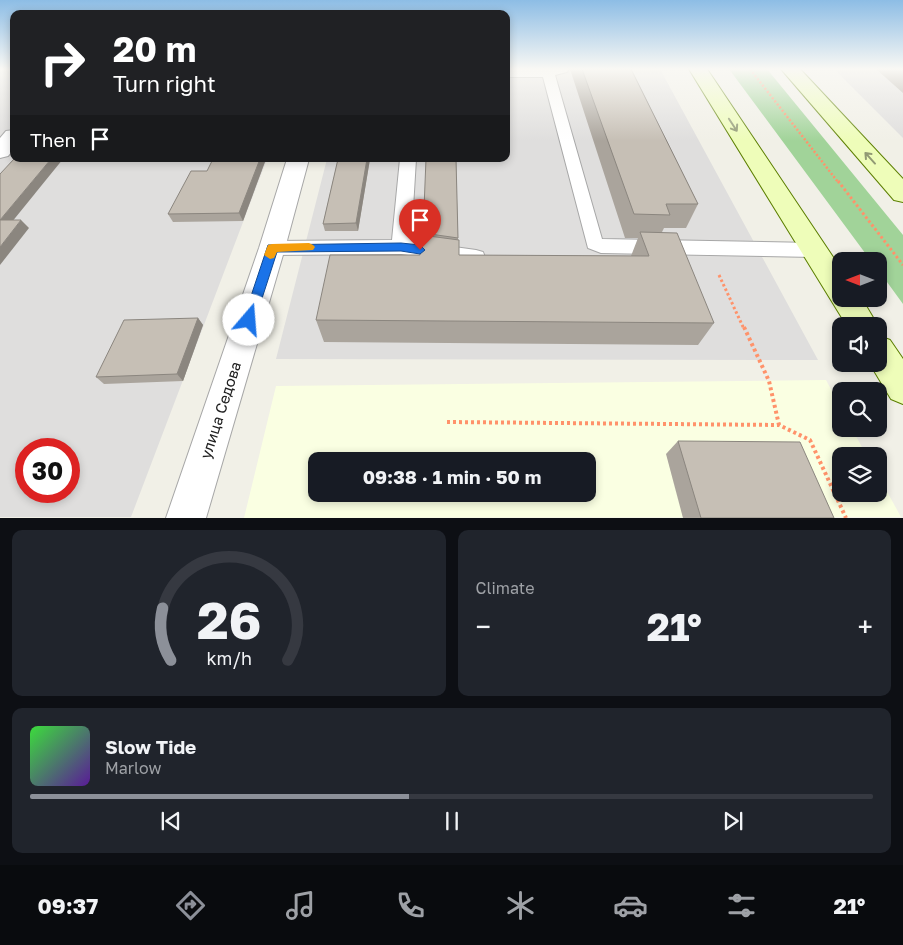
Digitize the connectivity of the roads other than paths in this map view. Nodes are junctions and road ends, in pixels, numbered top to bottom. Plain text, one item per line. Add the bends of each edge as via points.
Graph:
1 (561, 93) edge
2 (713, 93) edge
3 (812, 93) edge
4 (10, 140) edge
5 (0, 151) edge
6 (297, 162) edge
7 (408, 162) edge
8 (903, 194) edge
9 (401, 247) junction
10 (272, 248) junction
11 (814, 250) junction
12 (476, 257) edge
13 (832, 278) edge
14 (887, 363) edge
15 (903, 388) edge
16 (186, 518) edge

1 - 11 lane via 594,243 601,246
2 -> 11 street
8 -> 3 street
4 - 5 street
6 - 10 street, улица Седова
7 - 9 lane
9 - 10 lane
9 - 12 lane
10 - 16 street, улица Седова
11 - 13 street
14 - 15 street

